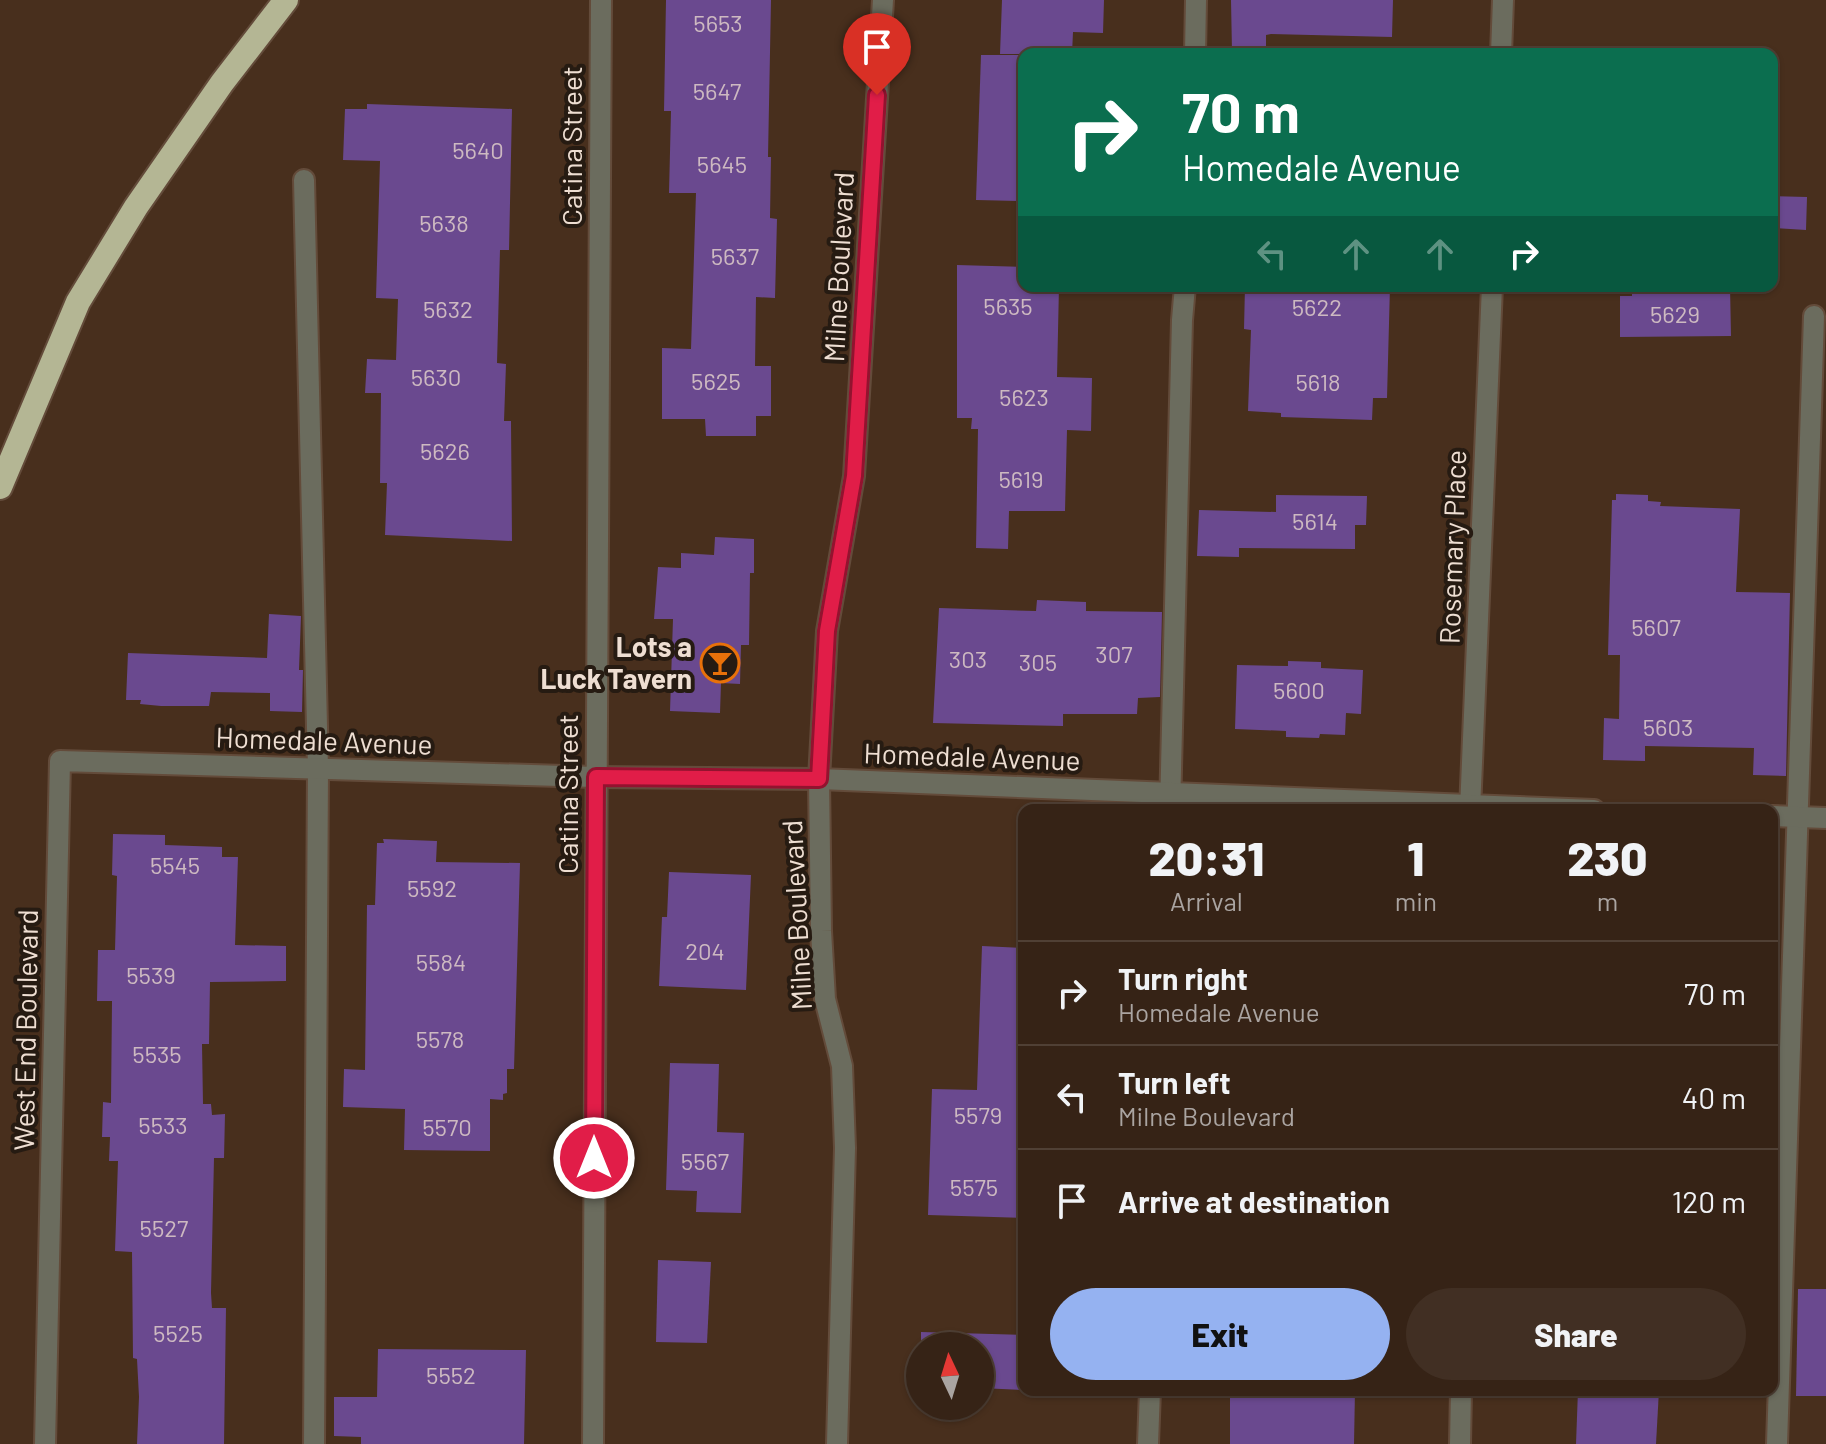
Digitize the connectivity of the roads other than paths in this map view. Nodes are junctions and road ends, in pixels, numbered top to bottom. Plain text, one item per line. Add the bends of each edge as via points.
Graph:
1 (286, 0) edge
2 (601, 0) edge
3 (883, 0) edge
4 (1196, 0) edge
5 (1503, 0) edge
6 (1195, 48) edge
7 (1501, 48) edge
8 (304, 180) dead end
9 (1184, 292) edge
10 (1492, 292) edge
11 (1814, 316) dead end
12 (0, 487) edge
13 (60, 761) joint
14 (318, 769) junction
15 (596, 777) junction
16 (819, 779) junction
17 (1170, 802) edge
18 (1270, 804) edge
19 (1470, 804) edge
20 (1778, 816) edge
21 (1797, 817) junction
22 (1826, 818) edge
23 (1150, 1396) edge
24 (1461, 1396) edge
25 (45, 1444) edge
26 (314, 1444) edge
27 (593, 1444) edge
28 (837, 1444) edge
29 (1148, 1444) edge
30 (1460, 1444) edge
31 (1777, 1444) edge

1 - 12 highway via 136,207 78,302
2 - 15 street, Catina Street
3 - 16 street, Milne Boulevard via 854,476 827,631
4 - 6 street
5 - 7 street
8 - 14 street
9 - 17 street
10 - 19 street, Rosemary Place
11 - 21 street
13 - 14 street, Homedale Avenue
13 - 25 street, West End Boulevard
14 - 15 street, Homedale Avenue
14 - 26 street
15 - 16 street, Homedale Avenue
15 - 27 street, Catina Street
16 - 17 street, Homedale Avenue
16 - 28 street, Milne Boulevard via 825,999 842,1066 845,1148
17 - 18 street, Homedale Avenue
20 - 21 street
21 - 22 street
21 - 31 street
23 - 29 street
24 - 30 street

